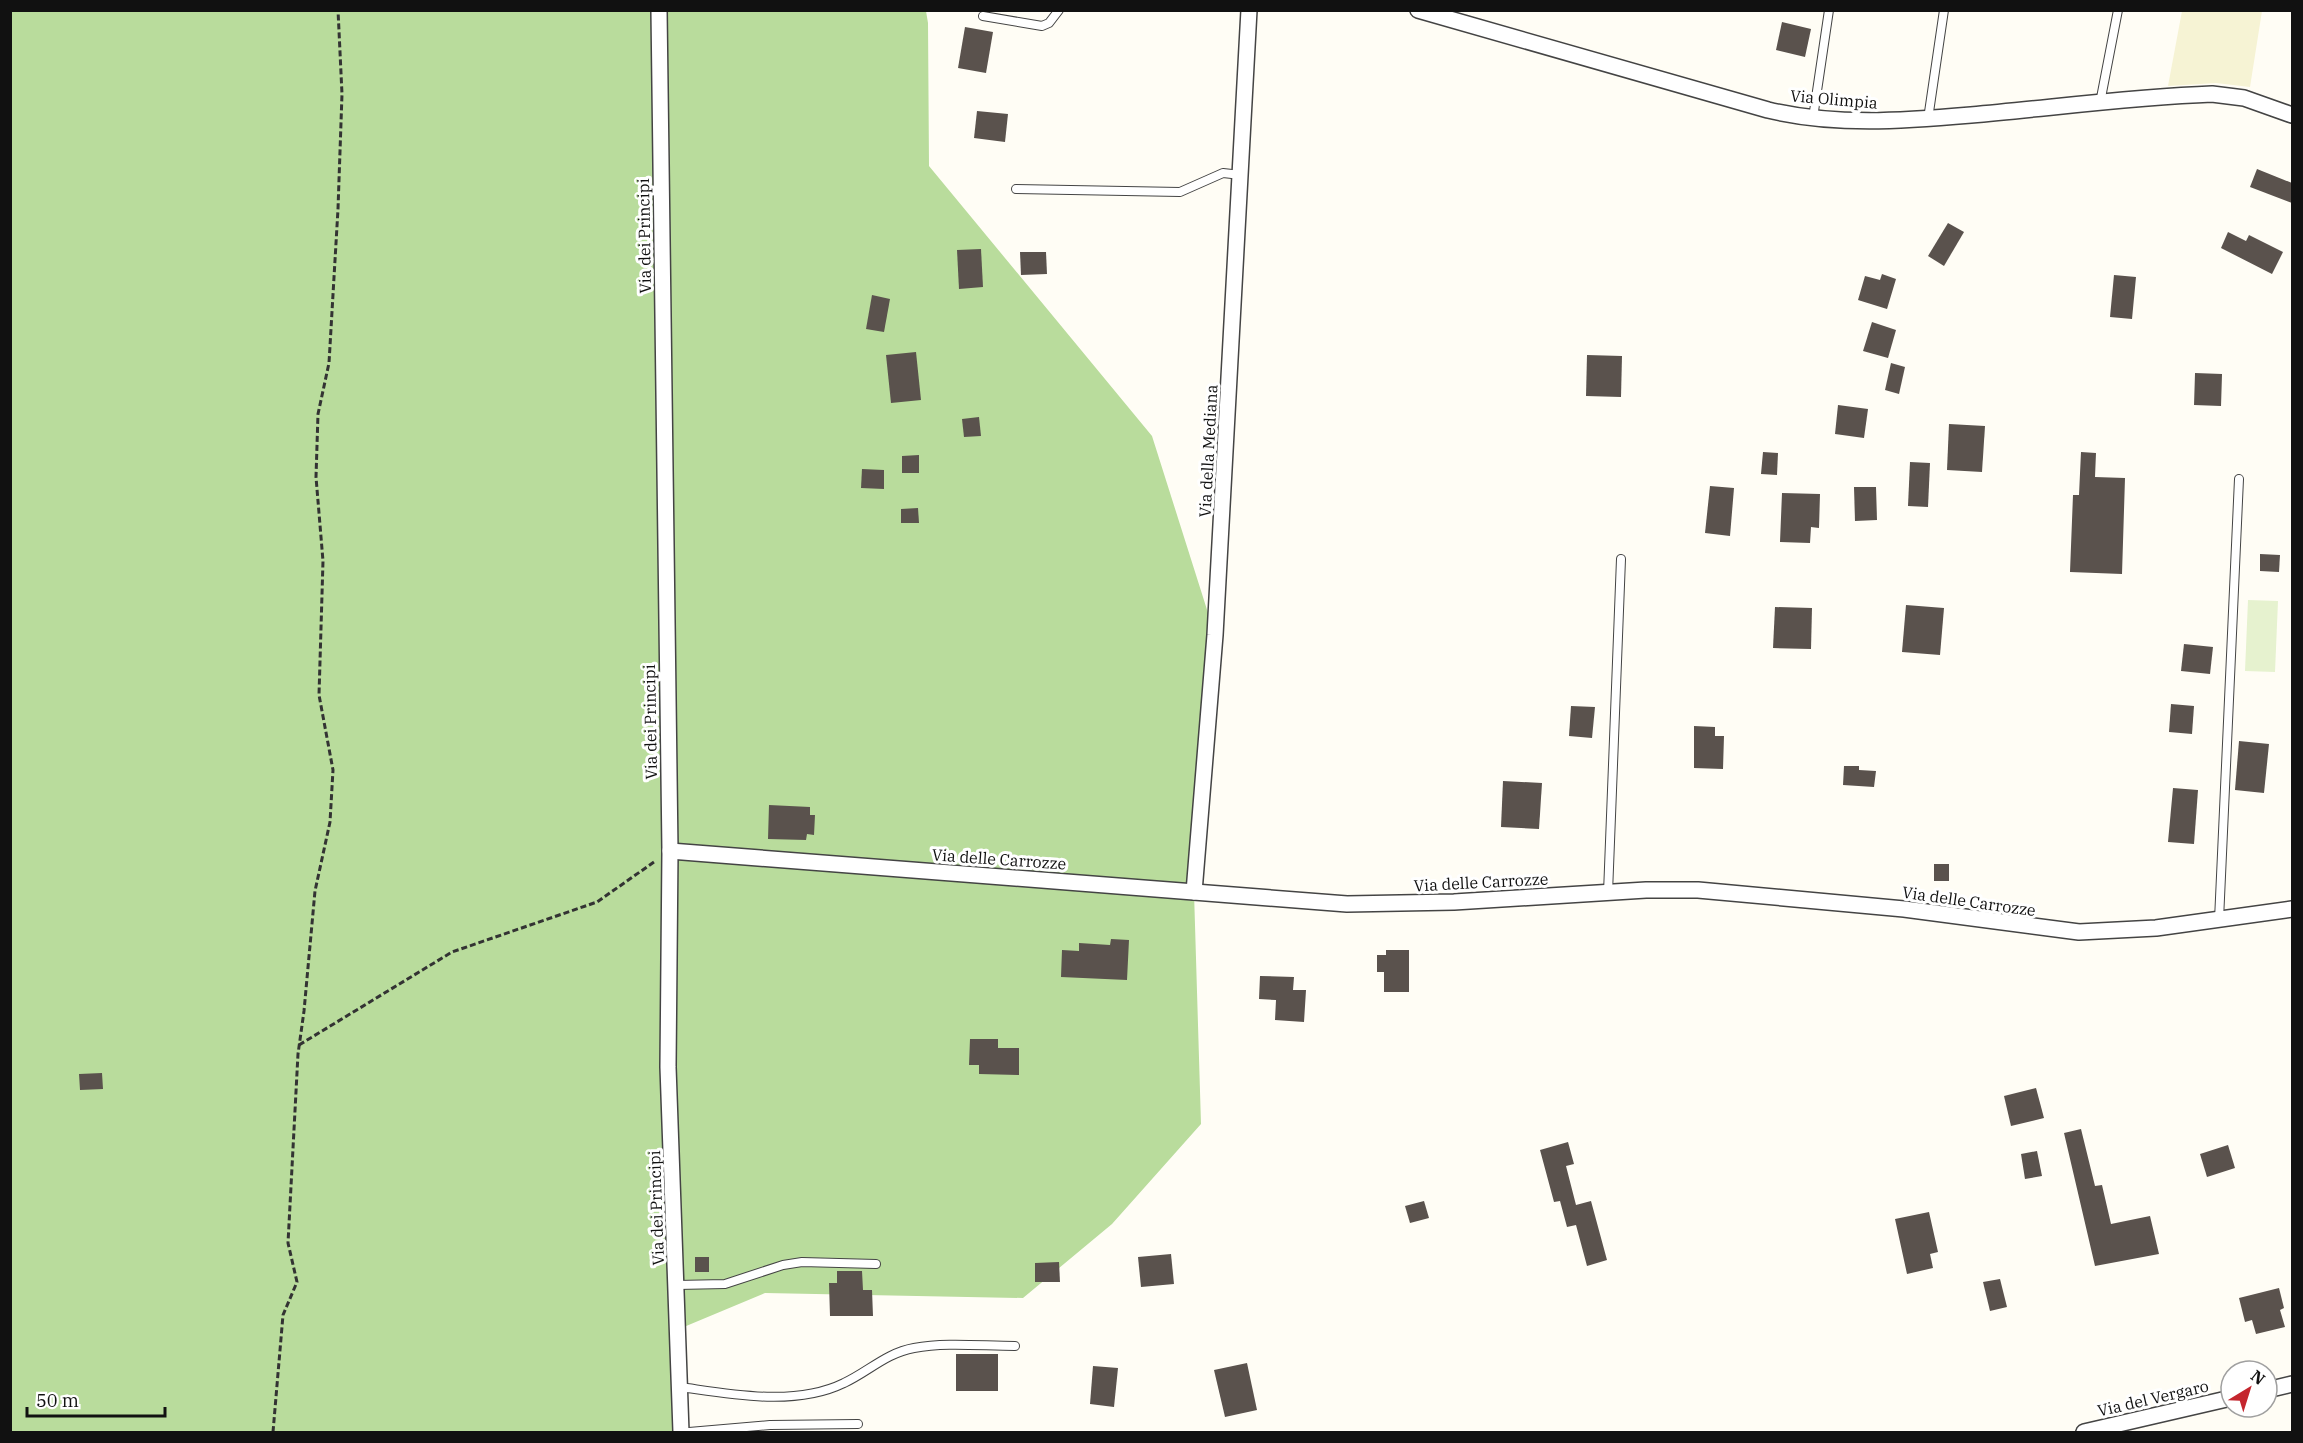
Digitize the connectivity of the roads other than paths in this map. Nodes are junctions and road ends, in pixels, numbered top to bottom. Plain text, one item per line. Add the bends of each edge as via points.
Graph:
1 (659, 10) edge
2 (1059, 10) edge
3 (1249, 10) edge
4 (1418, 10) edge
5 (1829, 10) edge
6 (1944, 10) edge
7 (2118, 10) edge
8 (983, 16) dead end
9 (2099, 104) junction
10 (2292, 115) edge
11 (1813, 118) junction
12 (1928, 119) junction
13 (1241, 175) junction
14 (1016, 189) dead end
15 (2239, 479) dead end
16 (1621, 559) dead end
17 (670, 851) junction
18 (1194, 892) junction
19 (1608, 893) junction
20 (2292, 909) edge
21 (2218, 920) junction
22 (876, 1264) dead end
23 (677, 1285) junction
24 (1015, 1346) dead end
25 (680, 1387) junction
26 (2219, 1401) edge
27 (858, 1424) dead end
28 (681, 1432) edge
29 (689, 1432) edge
30 (2084, 1432) edge

1 - 17 street, Via dei Principi
2 - 8 lane via 1042,26
3 - 13 street, Via della Mediana
4 - 11 street, Via Olimpia via 1768,110
5 - 11 lane
6 - 12 lane
7 - 9 lane
9 - 10 street, Via Olimpia via 2222,94
9 - 12 street, Via Olimpia
11 - 12 street, Via Olimpia via 1850,122
13 - 14 lane via 1223,173 1180,192
13 - 18 street, Via della Mediana via 1215,635
15 - 21 lane
16 - 19 lane
17 - 18 street, Via delle Carrozze
17 - 23 street, Via dei Principi via 668,1066
18 - 19 street, Via delle Carrozze via 1366,904
19 - 21 street, Via delle Carrozze via 1718,891 1935,913 2068,932 2156,928
20 - 21 street, Via delle Carrozze
22 - 23 lane via 802,1262 725,1284
23 - 25 street, Via dei Principi
24 - 25 lane via 931,1346 904,1350 834,1388 802,1394 758,1396
25 - 28 street, Via dei Principi
26 - 30 street, Via del Vergaro
27 - 29 lane via 770,1425

